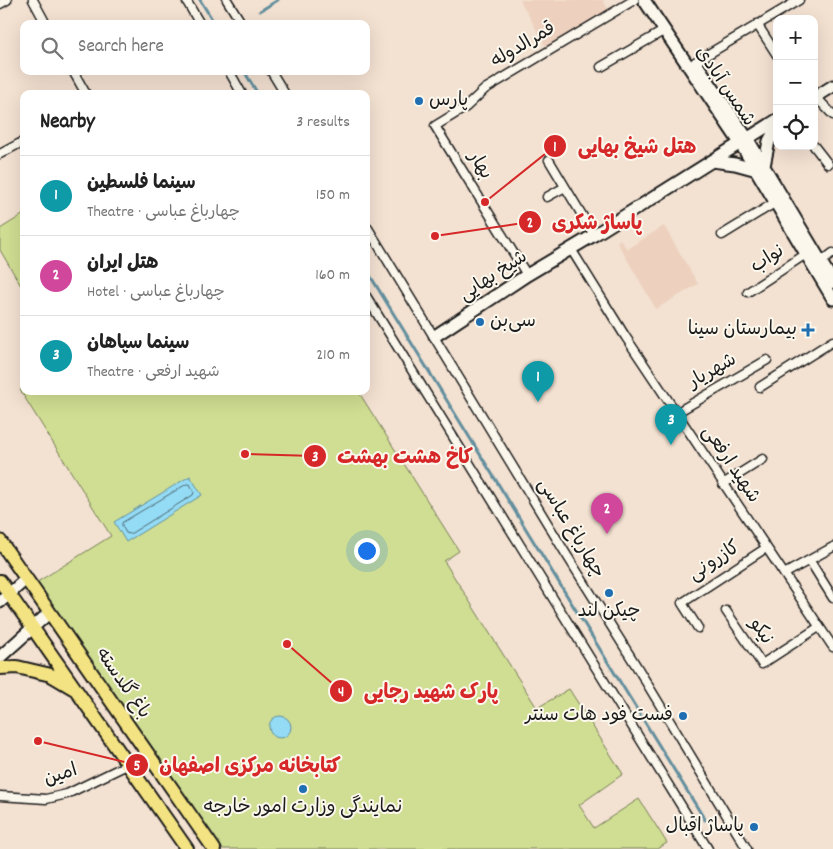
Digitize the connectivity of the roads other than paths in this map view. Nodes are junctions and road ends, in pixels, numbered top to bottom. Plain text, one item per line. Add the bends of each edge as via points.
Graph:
1 (7, 0) edge
2 (33, 0) edge
3 (186, 0) edge
4 (227, 0) edge
5 (634, 0) edge
6 (644, 0) edge
7 (654, 0) edge
8 (799, 0) edge
9 (0, 4) edge
10 (44, 20) edge
11 (198, 20) edge
12 (240, 20) edge
13 (757, 24) junction
14 (664, 30) junction
15 (773, 49) edge
16 (696, 62) junction
17 (601, 67) dead end
18 (75, 75) edge
19 (230, 75) edge
20 (273, 75) edge
21 (833, 86) edge
22 (84, 90) edge
23 (240, 90) edge
24 (283, 90) edge
25 (818, 95) edge
26 (818, 100) edge
27 (833, 115) edge
28 (773, 123) edge
29 (435, 126) joint
30 (773, 134) edge
31 (744, 141) junction
32 (20, 143) edge
33 (817, 150) edge
34 (0, 154) edge
35 (549, 160) dead end
36 (712, 161) junction
37 (828, 164) dead end
38 (760, 168) junction
39 (565, 187) junction
40 (547, 197) dead end
41 (776, 202) junction
42 (370, 231) edge
43 (594, 235) junction
44 (722, 235) dead end
45 (571, 249) junction
46 (833, 253) edge
47 (806, 254) junction
48 (821, 262) junction
49 (527, 276) junction
50 (833, 282) edge
51 (748, 292) dead end
52 (833, 299) edge
53 (370, 302) edge
54 (435, 336) junction
55 (833, 341) edge
56 (767, 360) dead end
57 (760, 386) dead end
58 (676, 413) junction
59 (764, 459) dead end
60 (723, 484) junction
61 (0, 541) edge
62 (766, 548) junction
63 (833, 548) edge
64 (810, 561) junction
65 (784, 574) junction
66 (26, 579) junction
67 (0, 581) edge
68 (5, 597) edge
69 (833, 598) edge
70 (726, 611) dead end
71 (49, 613) junction
72 (33, 627) junction
73 (819, 627) junction
74 (698, 628) dead end
75 (833, 648) edge
76 (0, 657) edge
77 (0, 668) edge
78 (79, 692) junction
79 (128, 765) junction
80 (0, 796) edge
81 (187, 849) edge
82 (214, 849) edge
83 (708, 849) edge
84 (747, 849) edge

1 - 9 street
2 - 10 street
3 - 11 street
4 - 12 street
5 - 29 street, قمرالدوله via 484,88 466,107
6 - 14 main road, شمس آبادی
7 - 16 main road, شمس آبادی
8 - 13 street
13 - 15 street
13 - 16 street
14 - 17 street
14 - 31 main road, شمس آبادی
16 - 31 main road, شمس آبادی
18 - 22 street
19 - 23 street
20 - 24 street
21 - 25 main road
26 - 27 street
28 - 31 main road, شیخ بهایی
29 - 49 street, بهار
30 - 38 main road
31 - 36 main road, شیخ بهایی
31 - 38 main road, شمس آبادی
32 - 34 street
33 - 37 street
35 - 39 street
36 - 38 main road
36 - 43 main road, شیخ بهایی
38 - 41 main road, شمس آبادی
38 - 48 main road, شمس آبادی
39 - 40 street
39 - 43 street
41 - 44 street
41 - 47 main road, شمس آبادی
42 - 54 street, چهارباغ عباسی
43 - 45 main road, شیخ بهایی
45 - 49 main road, شیخ بهایی
45 - 58 street, شهید ارفعی
46 - 48 street
47 - 51 street, نواب
47 - 52 main road, شمس آبادی
48 - 50 main road, شمس آبادی
49 - 54 main road, شیخ بهایی
53 - 83 street
54 - 84 street, چهارباغ عباسی
55 - 57 street, شهریار
56 - 58 street, شهریار
58 - 60 street, شهید ارفعی
59 - 60 street
60 - 62 street, شهید ارفعی
61 - 66 main road, باغ گلدسته
62 - 65 street, شهید ارفعی
62 - 74 street, کازرونی via 682,603
63 - 64 street
64 - 65 street
64 - 69 street
65 - 73 street, شهید ارفعی
66 - 68 main road
66 - 71 main road, باغ گلدسته
67 - 68 main road
68 - 72 main road
70 - 73 street, نیکو via 762,664
71 - 72 main road
71 - 82 main road, باغ گلدسته
72 - 76 main road
72 - 78 main road
73 - 75 street, شهید ارفعی
77 - 78 main road via 17,667 51,674
78 - 79 main road
79 - 80 street, امین via 67,794 46,799
79 - 81 main road

